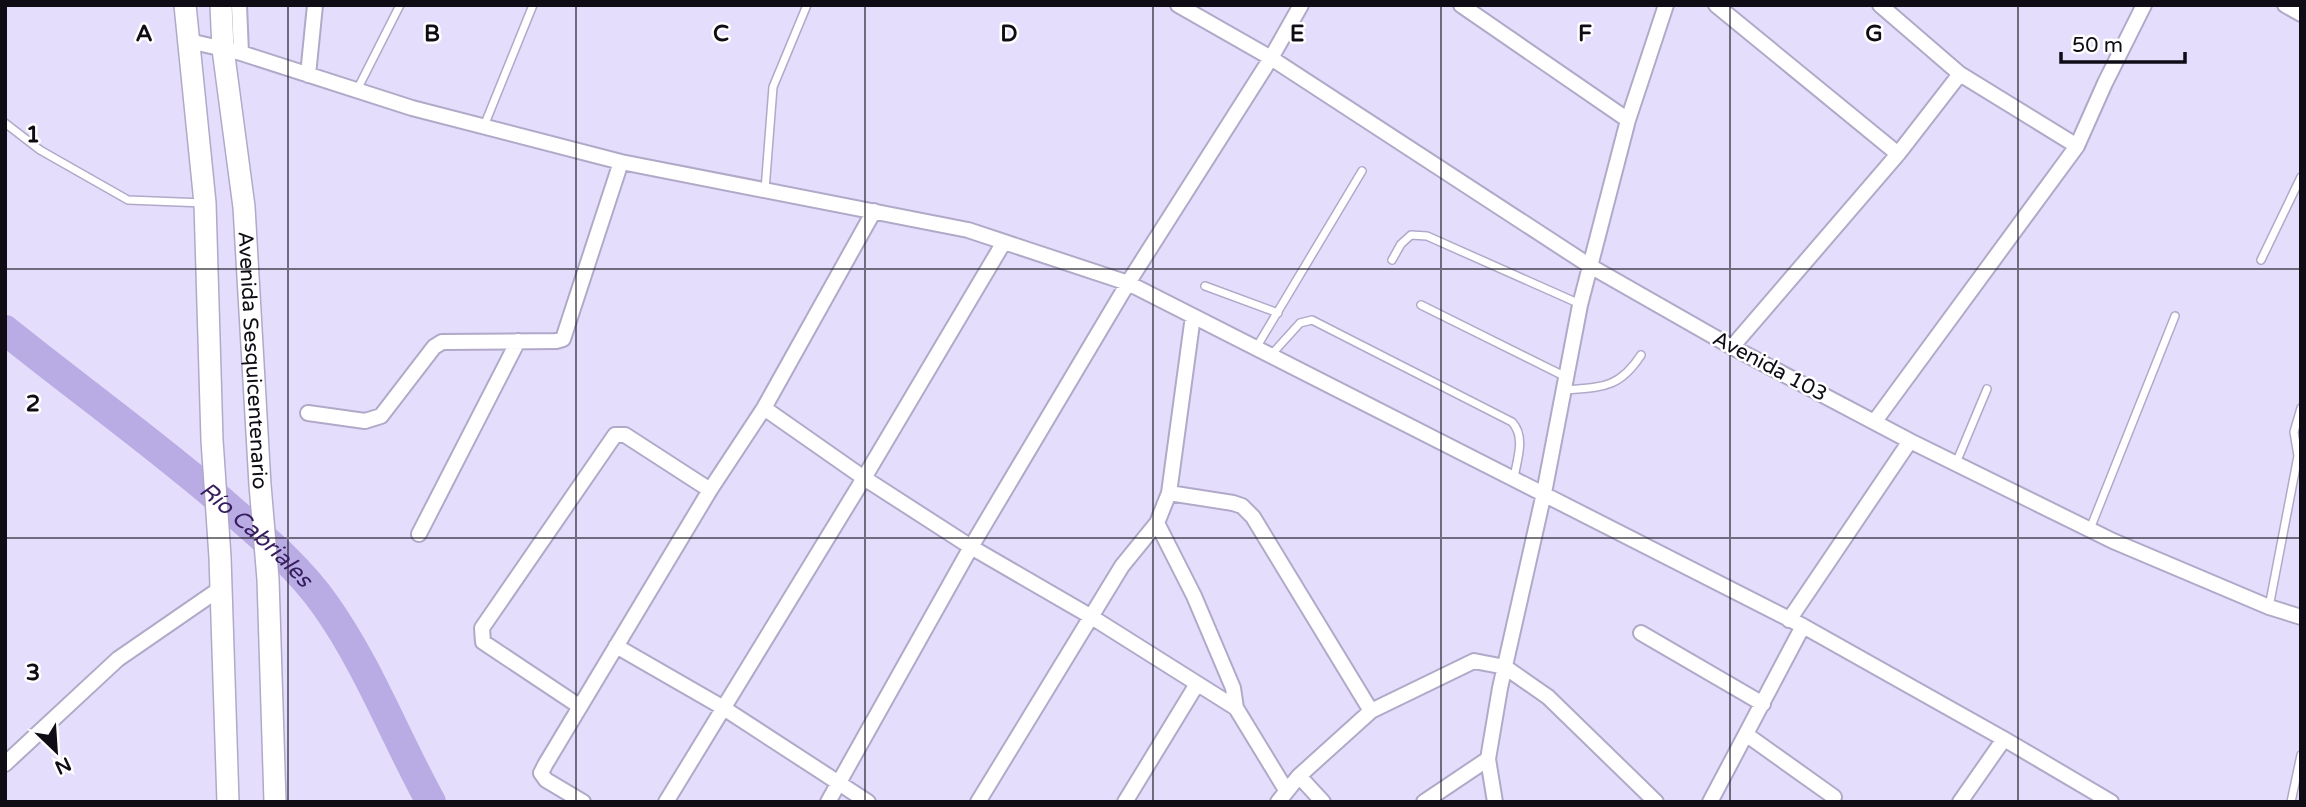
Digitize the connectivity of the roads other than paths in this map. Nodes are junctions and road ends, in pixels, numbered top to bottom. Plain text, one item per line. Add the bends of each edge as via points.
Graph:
1 (186, 5) edge
2 (315, 5) edge
3 (400, 5) edge
4 (533, 5) edge
5 (807, 5) edge
6 (1178, 5) edge
7 (1301, 5) edge
8 (1461, 5) edge
9 (1666, 5) edge
10 (1716, 5) edge
11 (1880, 5) edge
12 (2144, 5) edge
13 (2285, 5) edge
14 (223, 6) edge
15 (2301, 14) edge
16 (189, 41) junction
17 (232, 51) junction
18 (1271, 58) junction
19 (1961, 74) junction
20 (308, 75) junction
21 (357, 90) junction
22 (1628, 120) junction
23 (5, 123) edge
24 (484, 127) junction
25 (2077, 146) junction
26 (1898, 154) junction
27 (621, 162) junction
28 (1362, 171) dead end
29 (2301, 177) edge
30 (765, 190) junction
31 (205, 203) junction
32 (874, 211) junction
33 (1004, 242) junction
34 (1392, 260) dead end
35 (2261, 260) dead end
36 (1590, 266) junction
37 (1128, 283) junction
38 (1205, 286) dead end
39 (1421, 305) dead end
40 (1580, 305) junction
41 (1278, 313) junction
42 (1193, 316) junction
43 (2175, 316) dead end
44 (518, 341) junction
45 (1732, 347) junction
46 (1256, 348) junction
47 (1271, 355) junction
48 (1641, 355) dead end
49 (1565, 384) junction
50 (1987, 389) dead end
51 (764, 408) junction
52 (2301, 408) edge
53 (308, 413) dead end
54 (1875, 421) junction
55 (1910, 441) junction
56 (1956, 464) junction
57 (864, 478) junction
58 (1514, 478) junction
59 (710, 490) junction
60 (1169, 493) junction
61 (1544, 493) junction
62 (1157, 523) junction
63 (2090, 529) junction
64 (419, 534) dead end
65 (971, 547) junction
66 (221, 588) junction
67 (2269, 607) junction
68 (1090, 617) junction
69 (2301, 617) edge
70 (1789, 620) junction
71 (1803, 626) junction
72 (1641, 633) dead end
73 (616, 646) junction
74 (1505, 667) junction
75 (1197, 684) junction
76 (1763, 704) junction
77 (579, 706) junction
78 (722, 707) junction
79 (1236, 708) junction
80 (1371, 711) junction
81 (1747, 734) junction
82 (2004, 738) junction
83 (2301, 755) edge
84 (1488, 759) junction
85 (5, 764) edge
86 (1299, 776) junction
87 (839, 783) junction
88 (1282, 796) edge
89 (1834, 797) dead end
90 (2093, 797) edge
91 (228, 802) edge
92 (275, 802) edge
93 (583, 802) edge
94 (666, 802) edge
95 (828, 802) edge
96 (868, 802) edge
97 (978, 802) edge
98 (1125, 802) edge
99 (1322, 802) edge
100 (1424, 802) edge
101 (1495, 802) edge
102 (1656, 802) edge
103 (1710, 802) edge
104 (1960, 802) edge
105 (2111, 802) edge
106 (2291, 802) edge

1 - 16 main road, Avenida Sesquicentenario
2 - 20 street
3 - 21 lane
4 - 24 lane
5 - 30 lane via 773,88
6 - 18 street, Avenida 103
7 - 18 street
8 - 22 street
9 - 22 street
10 - 26 street
11 - 19 street
12 - 25 street
13 - 15 street
14 - 17 main road, Avenida Sesquicentenario
16 - 17 street
16 - 31 main road, Avenida Sesquicentenario
17 - 20 street
17 - 92 main road, Avenida Sesquicentenario via 268,579
18 - 36 street, Avenida 103
18 - 37 street
19 - 25 street
19 - 26 street
20 - 21 street
21 - 24 street
22 - 36 street
23 - 31 lane via 40,150 128,200
24 - 27 street
25 - 54 street
26 - 45 street
27 - 30 street
27 - 44 street via 563,338
28 - 41 lane
29 - 35 lane
30 - 32 street
31 - 66 main road, Avenida Sesquicentenario
32 - 33 street
32 - 51 street
33 - 37 street
33 - 57 street
34 - 40 lane via 1411,234 1427,236
36 - 40 street
36 - 45 street, Avenida 103
37 - 42 street
37 - 65 street
38 - 41 lane
39 - 49 lane
40 - 49 street
41 - 46 lane
42 - 46 street
42 - 60 street
43 - 63 lane
44 - 53 street via 442,342 433,347 381,415 365,421
44 - 64 street
45 - 54 street, Avenida 103
46 - 47 street
47 - 58 street
47 - 58 lane via 1300,323 1311,320 1335,332 1512,422 1521,437
48 - 49 lane via 1631,371 1600,389
49 - 61 street
50 - 56 lane
51 - 57 street
51 - 59 street
52 - 67 lane via 2294,432 2298,456
54 - 55 street, Avenida 103
55 - 56 street, Avenida 103
55 - 70 street
56 - 63 street, Avenida 103
57 - 65 street
57 - 78 street
58 - 61 street
59 - 73 street
59 - 77 street via 625,435 615,435 482,628 483,642
60 - 62 street
60 - 80 street via 1233,503 1253,517
61 - 70 street
61 - 74 street
62 - 68 street via 1122,566
62 - 79 street via 1194,596 1233,688
63 - 67 street, Avenida 103
65 - 68 street
65 - 87 street
66 - 85 street via 118,659
66 - 91 main road, Avenida Sesquicentenario
67 - 69 street, Avenida 103
68 - 75 street
68 - 97 street
70 - 71 street
71 - 76 street
71 - 82 street
72 - 76 street
73 - 77 street
73 - 78 street
74 - 80 street via 1474,661
74 - 84 street
74 - 102 street via 1549,697
75 - 79 street
75 - 98 street
76 - 81 street
77 - 93 street via 541,774
78 - 87 street
78 - 94 street
79 - 88 street
80 - 86 street
81 - 89 street
81 - 103 street
82 - 90 street
82 - 104 street
83 - 106 lane
84 - 100 street
84 - 101 street
86 - 88 street
86 - 99 street
87 - 95 street
87 - 96 street
90 - 105 street

